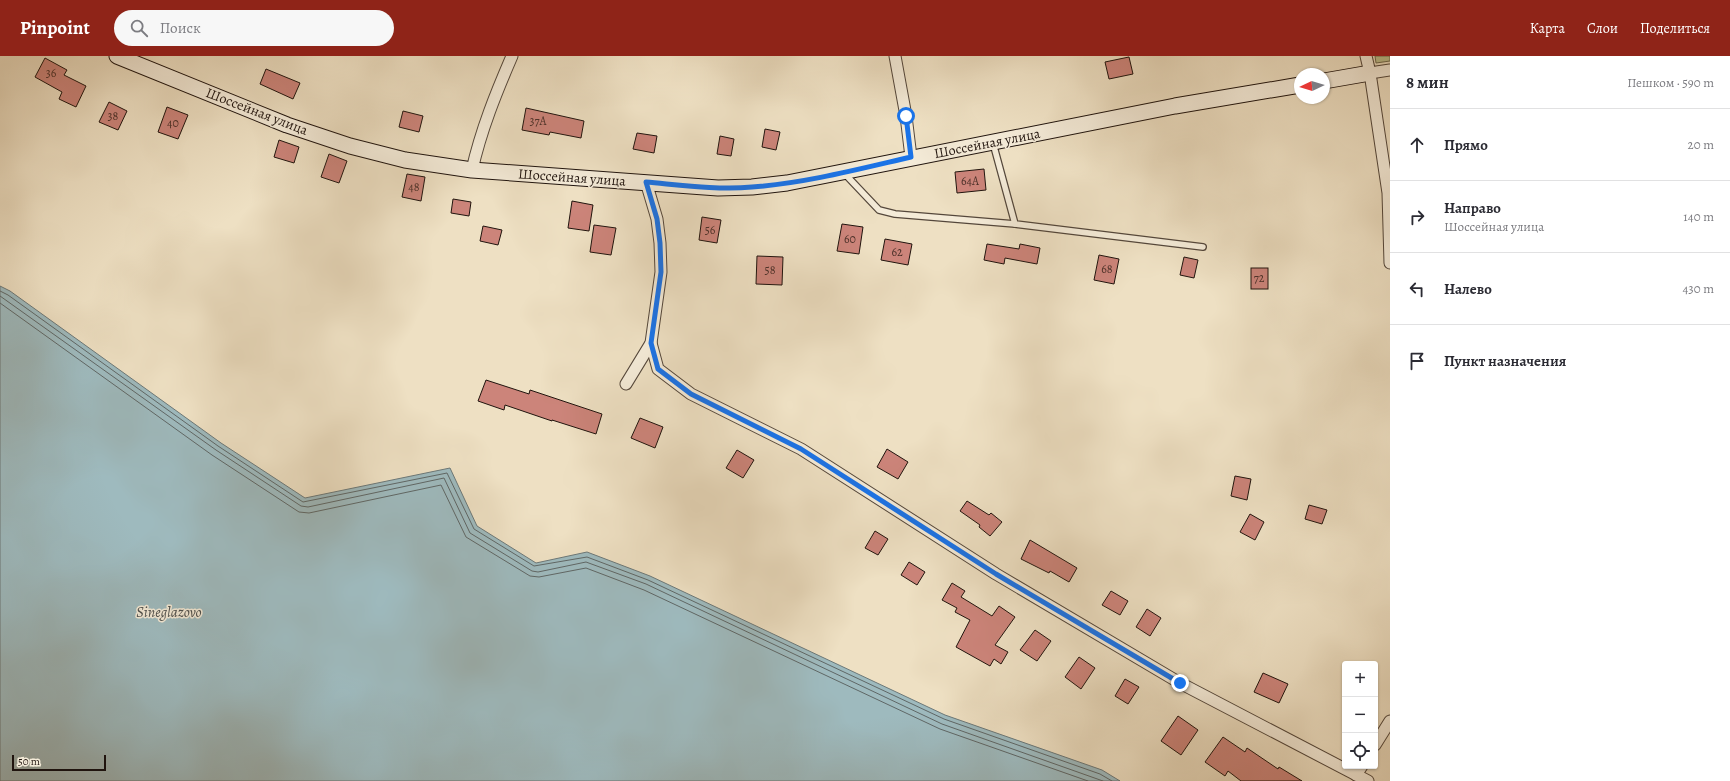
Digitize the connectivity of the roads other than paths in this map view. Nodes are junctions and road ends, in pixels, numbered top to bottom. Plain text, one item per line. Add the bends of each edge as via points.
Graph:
1 (117, 56) edge
2 (512, 56) edge
3 (895, 56) edge
4 (1366, 56) edge
5 (1390, 70) edge
6 (1370, 73) junction
7 (1330, 80) edge
8 (1294, 86) edge
9 (993, 143) junction
10 (911, 157) junction
11 (472, 170) junction
12 (843, 173) junction
13 (646, 182) junction
14 (1015, 224) junction
15 (1203, 247) dead end
16 (1390, 263) edge
17 (651, 343) junction
18 (626, 384) dead end
19 (1390, 721) edge
20 (1378, 740) edge
21 (1359, 771) edge
22 (1368, 781) edge

1 - 11 street, Шоссейная улица via 287,124 350,146 405,160
2 - 11 street via 478,141
3 - 10 street
4 - 6 street
5 - 6 street
6 - 7 street
6 - 16 street via 1388,193
8 - 9 street, Шоссейная улица via 1175,106
9 - 10 street, Шоссейная улица
9 - 14 lane
10 - 12 street, Шоссейная улица
11 - 13 street, Шоссейная улица
12 - 13 street, Шоссейная улица via 752,187 718,188
12 - 14 lane via 879,210 895,214
13 - 17 street via 657,219 661,272
14 - 15 lane
17 - 18 street
17 - 21 street via 658,369 691,394 801,449 996,574 1173,679
19 - 20 street
21 - 22 street

